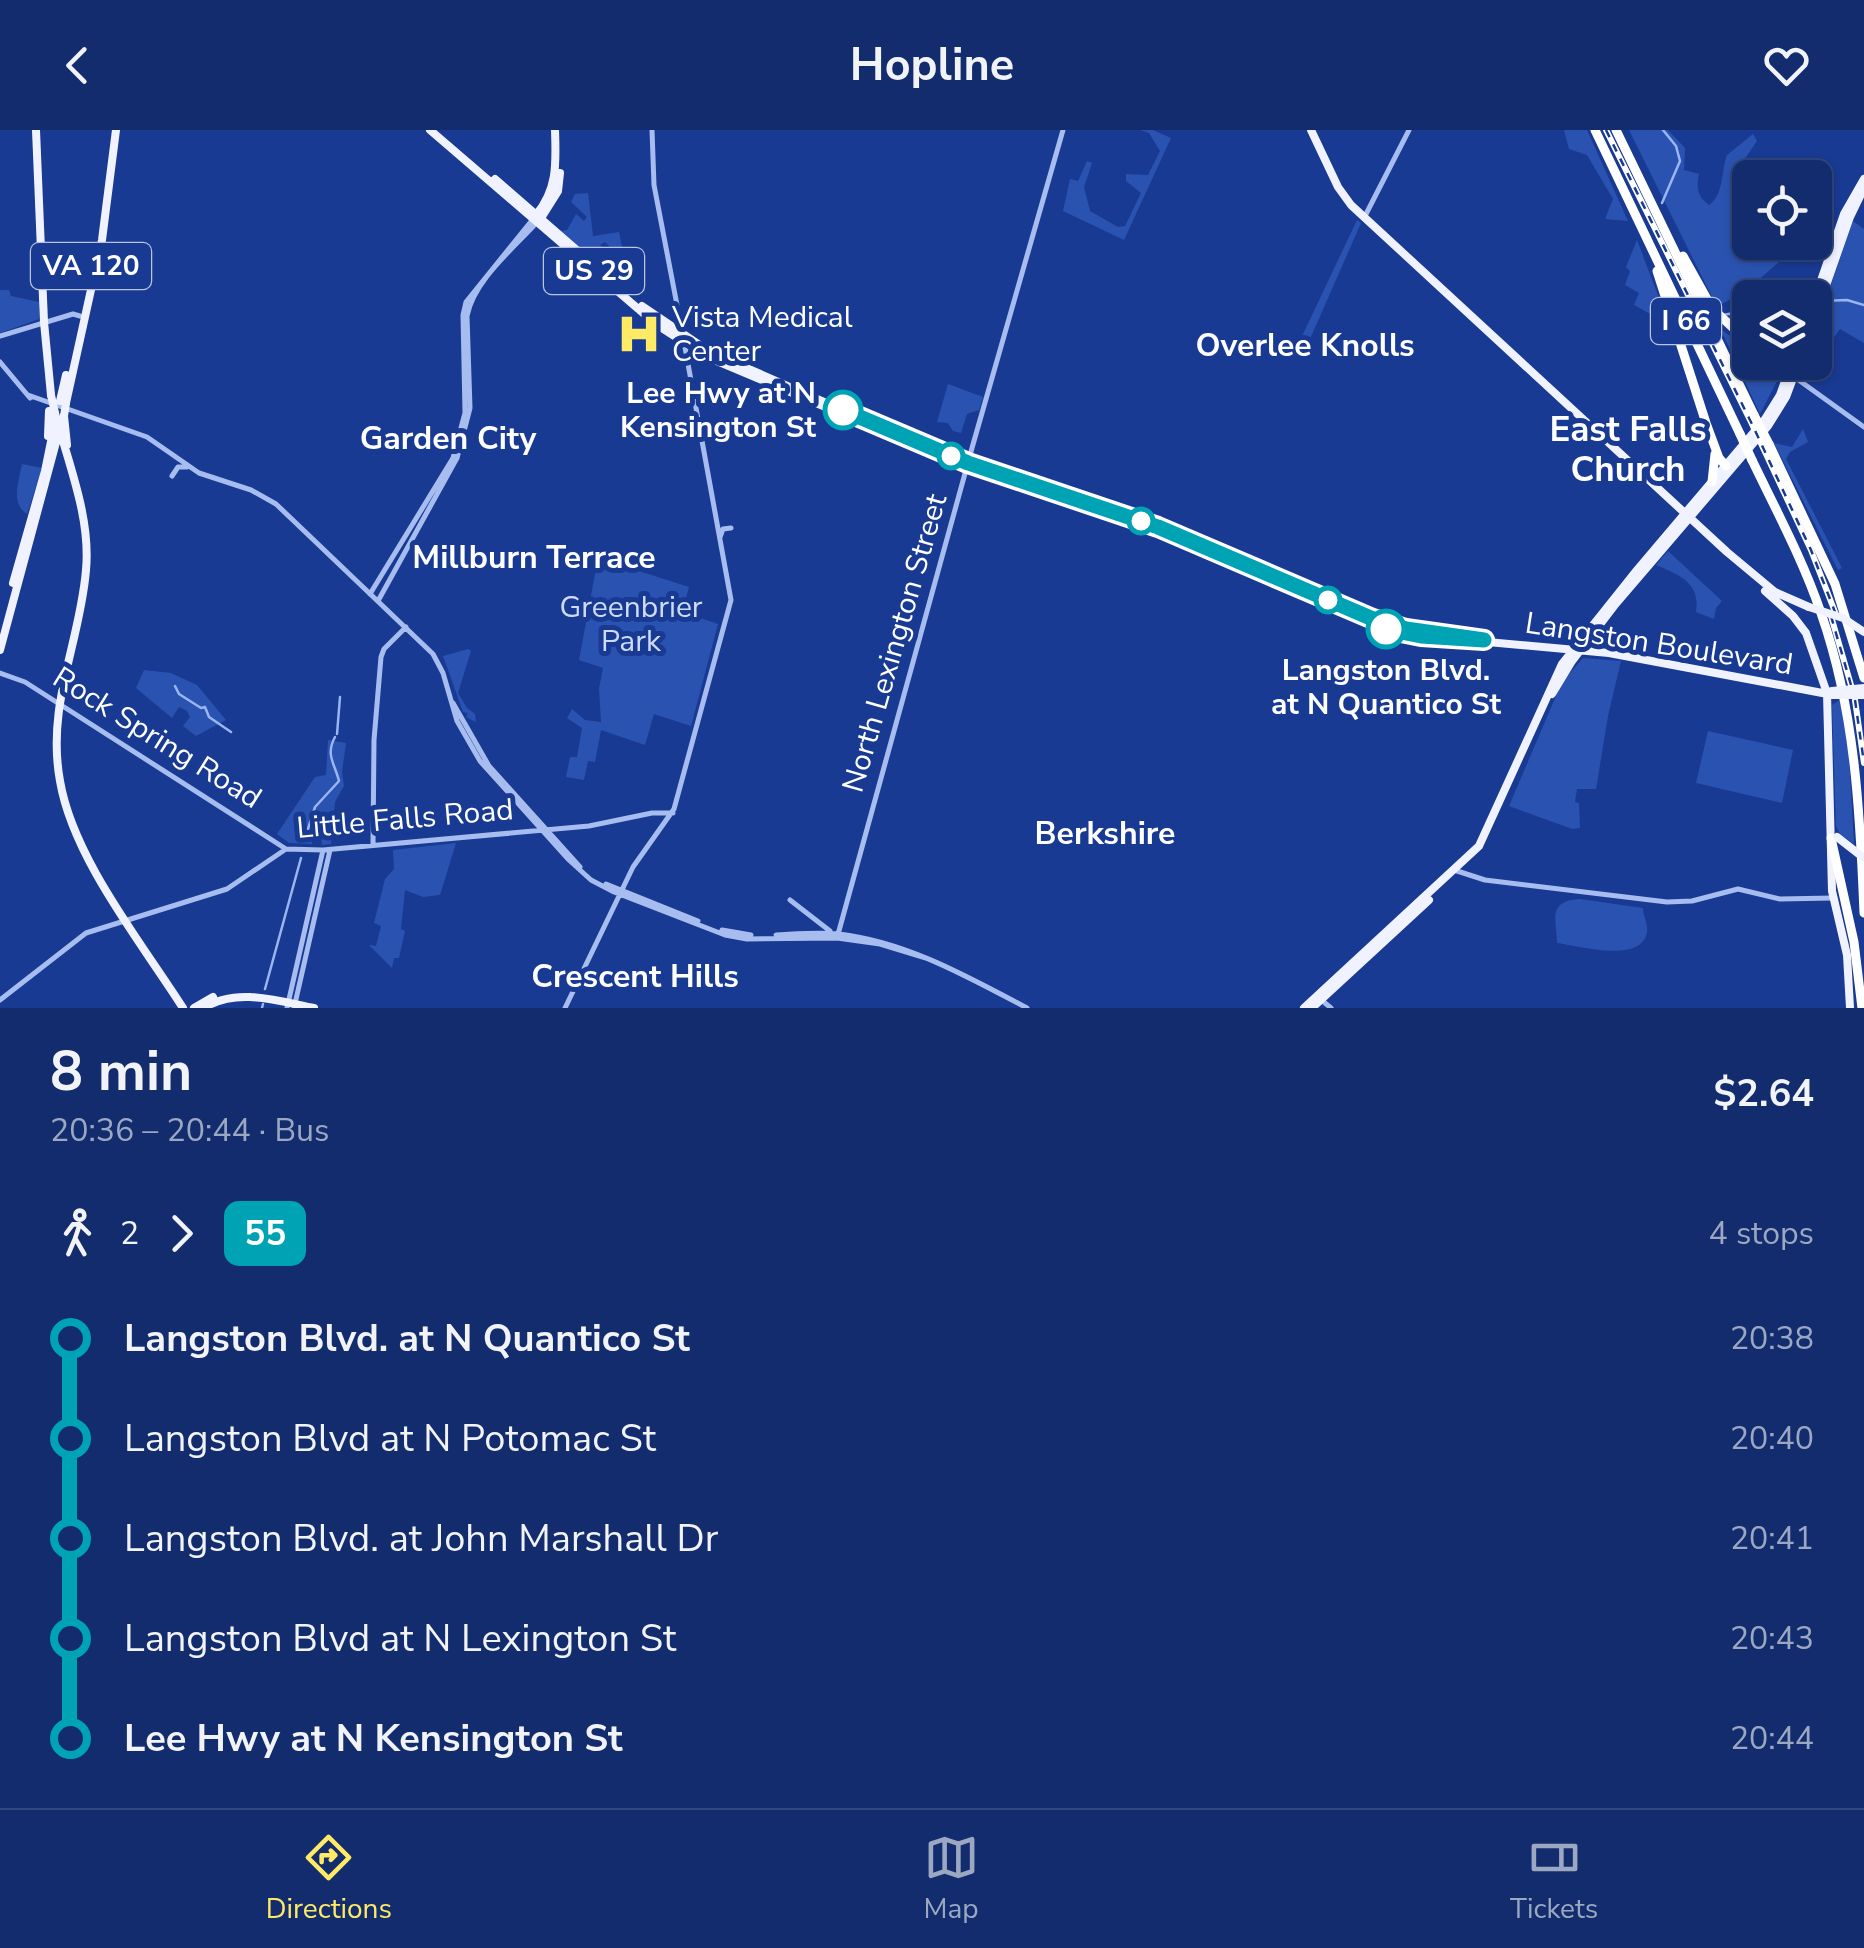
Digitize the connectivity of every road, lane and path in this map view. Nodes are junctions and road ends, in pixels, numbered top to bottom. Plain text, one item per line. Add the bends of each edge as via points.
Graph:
1 (36, 130) edge
2 (114, 130) edge
3 (430, 130) edge
4 (438, 130) edge
5 (557, 130) edge
6 (652, 130) edge
7 (1063, 130) edge
8 (1311, 130) edge
9 (1408, 130) edge
10 (1595, 130) edge
11 (1616, 130) edge
12 (1864, 180) edge
13 (1864, 188) edge
14 (1645, 189) junction
15 (1858, 200) edge
16 (1632, 208) junction
17 (537, 218) junction
18 (1364, 218) junction
19 (1823, 280) edge
20 (80, 316) junction
21 (44, 322) junction
22 (1732, 327) edge
23 (0, 336) edge
24 (684, 340) junction
25 (0, 362) edge
26 (1788, 380) edge
27 (1807, 380) edge
28 (63, 402) junction
29 (56, 421) junction
30 (1864, 427) edge
31 (1710, 432) junction
32 (66, 454) junction
33 (48, 456) junction
34 (967, 465) junction
35 (190, 468) junction
36 (1728, 468) junction
37 (172, 476) dead end
38 (1712, 482) junction
39 (1688, 515) junction
40 (732, 528) dead end
41 (84, 534) junction
42 (720, 539) junction
43 (1727, 552) junction
44 (370, 594) junction
45 (378, 601) junction
46 (406, 627) junction
47 (0, 630) edge
48 (1596, 630) junction
49 (1864, 632) edge
50 (1554, 648) junction
51 (0, 650) edge
52 (1576, 650) junction
53 (1600, 652) junction
54 (1556, 672) junction
55 (0, 673) edge
56 (1864, 678) edge
57 (1864, 692) edge
58 (1830, 693) junction
59 (58, 704) junction
60 (672, 813) junction
61 (544, 831) junction
62 (1833, 836) junction
63 (373, 845) junction
64 (286, 849) junction
65 (327, 850) junction
66 (1864, 858) edge
67 (1456, 871) junction
68 (620, 892) junction
69 (1832, 898) junction
70 (790, 900) dead end
71 (1864, 914) edge
72 (127, 921) junction
73 (838, 936) junction
74 (1319, 998) junction
75 (0, 1000) edge
76 (1011, 1001) junction
77 (291, 1005) edge
78 (1862, 1006) edge
79 (183, 1008) edge
80 (194, 1008) edge
81 (204, 1008) edge
82 (314, 1008) edge
83 (566, 1008) edge
84 (1018, 1008) edge
85 (1028, 1008) edge
86 (1304, 1008) edge
87 (1312, 1008) edge
88 (1331, 1008) edge
89 (1850, 1008) edge

1 - 21 main road
2 - 20 main road, VA 120
2 - 28 main road, VA 120 via 102,240
3 - 17 main road, Langston Boulevard / US 29
4 - 17 main road, Langston Boulevard / US 29
5 - 17 main road via 560,182
6 - 24 street via 654,185
7 - 34 street, North Lexington Street
8 - 18 main road via 1343,196
9 - 18 street
10 - 16 highway, I 66
11 - 14 highway, I 66
12 - 15 main road
13 - 15 main road
14 - 22 highway via 1712,308
14 - 56 highway, I 66, bridge via 1835,584
15 - 19 main road
16 - 31 highway
16 - 71 highway, I 66, bridge via 1809,582 1838,671 1856,771
17 - 24 main road, Langston Boulevard / US 29 via 656,324
17 - 44 street via 466,302 465,413 453,458
17 - 45 street via 470,304 470,408 458,458
18 - 39 main road
20 - 21 street
20 - 28 main road, VA 120
21 - 23 street
21 - 29 main road, bridge
24 - 34 main road, Langston Boulevard / US 29 via 728,367
24 - 42 street
25 - 35 street via 28,396 152,440
26 - 36 main road
27 - 30 street
28 - 29 main road, VA 120, bridge
29 - 32 main road
29 - 32 main road
29 - 33 main road
29 - 33 main road, VA 120
29 - 41 main road
29 - 51 main road, VA 120
31 - 36 highway
31 - 38 highway
32 - 41 main road
33 - 47 main road, VA 120
34 - 50 main road, Langston Boulevard / US 29 via 1150,529 1382,628
34 - 73 street, North Lexington Street
35 - 37 street via 178,466
35 - 44 street via 271,500
36 - 38 main road
36 - 39 main road
38 - 39 main road
39 - 43 main road
39 - 48 main road
39 - 52 main road
40 - 42 street
41 - 59 main road via 84,591
42 - 60 street via 730,600
43 - 49 main road, bridge via 1779,594
43 - 58 main road via 1800,625
44 - 45 street
45 - 46 street
46 - 61 street via 433,654 480,761
46 - 63 street via 381,658
48 - 52 main road
48 - 53 main road via 1592,642
50 - 52 main road, Langston Boulevard / US 29
50 - 54 main road via 1560,654
52 - 53 main road, Langston Boulevard / US 29
52 - 54 main road
52 - 67 main road via 1489,840
53 - 58 main road, Langston Boulevard / US 29
54 - 67 main road via 1489,831
55 - 59 street, Rock Spring Road
57 - 58 main road, Langston Boulevard / US 29, bridge
58 - 62 main road
59 - 64 street, Rock Spring Road
59 - 72 main road via 57,756 68,812
60 - 61 street, Little Falls Road
60 - 68 street
61 - 63 street, Little Falls Road
61 - 68 street via 586,872
62 - 66 main road, bridge
62 - 69 main road
62 - 78 highway
63 - 65 street, Little Falls Road
64 - 65 street, Little Falls Road
64 - 72 street, Little Falls Road via 228,889
65 - 77 street
67 - 69 street via 1667,902 1738,889 1779,899
67 - 74 main road
68 - 73 street via 725,935
68 - 83 street
69 - 89 main road via 1847,955
70 - 73 street
72 - 75 street, Little Falls Road via 86,933
72 - 79 main road
73 - 76 street via 926,958
74 - 86 main road
74 - 87 main road
74 - 88 street
76 - 84 street
76 - 85 street
77 - 80 main road via 264,995 227,994
77 - 81 main road via 227,997
77 - 82 main road

